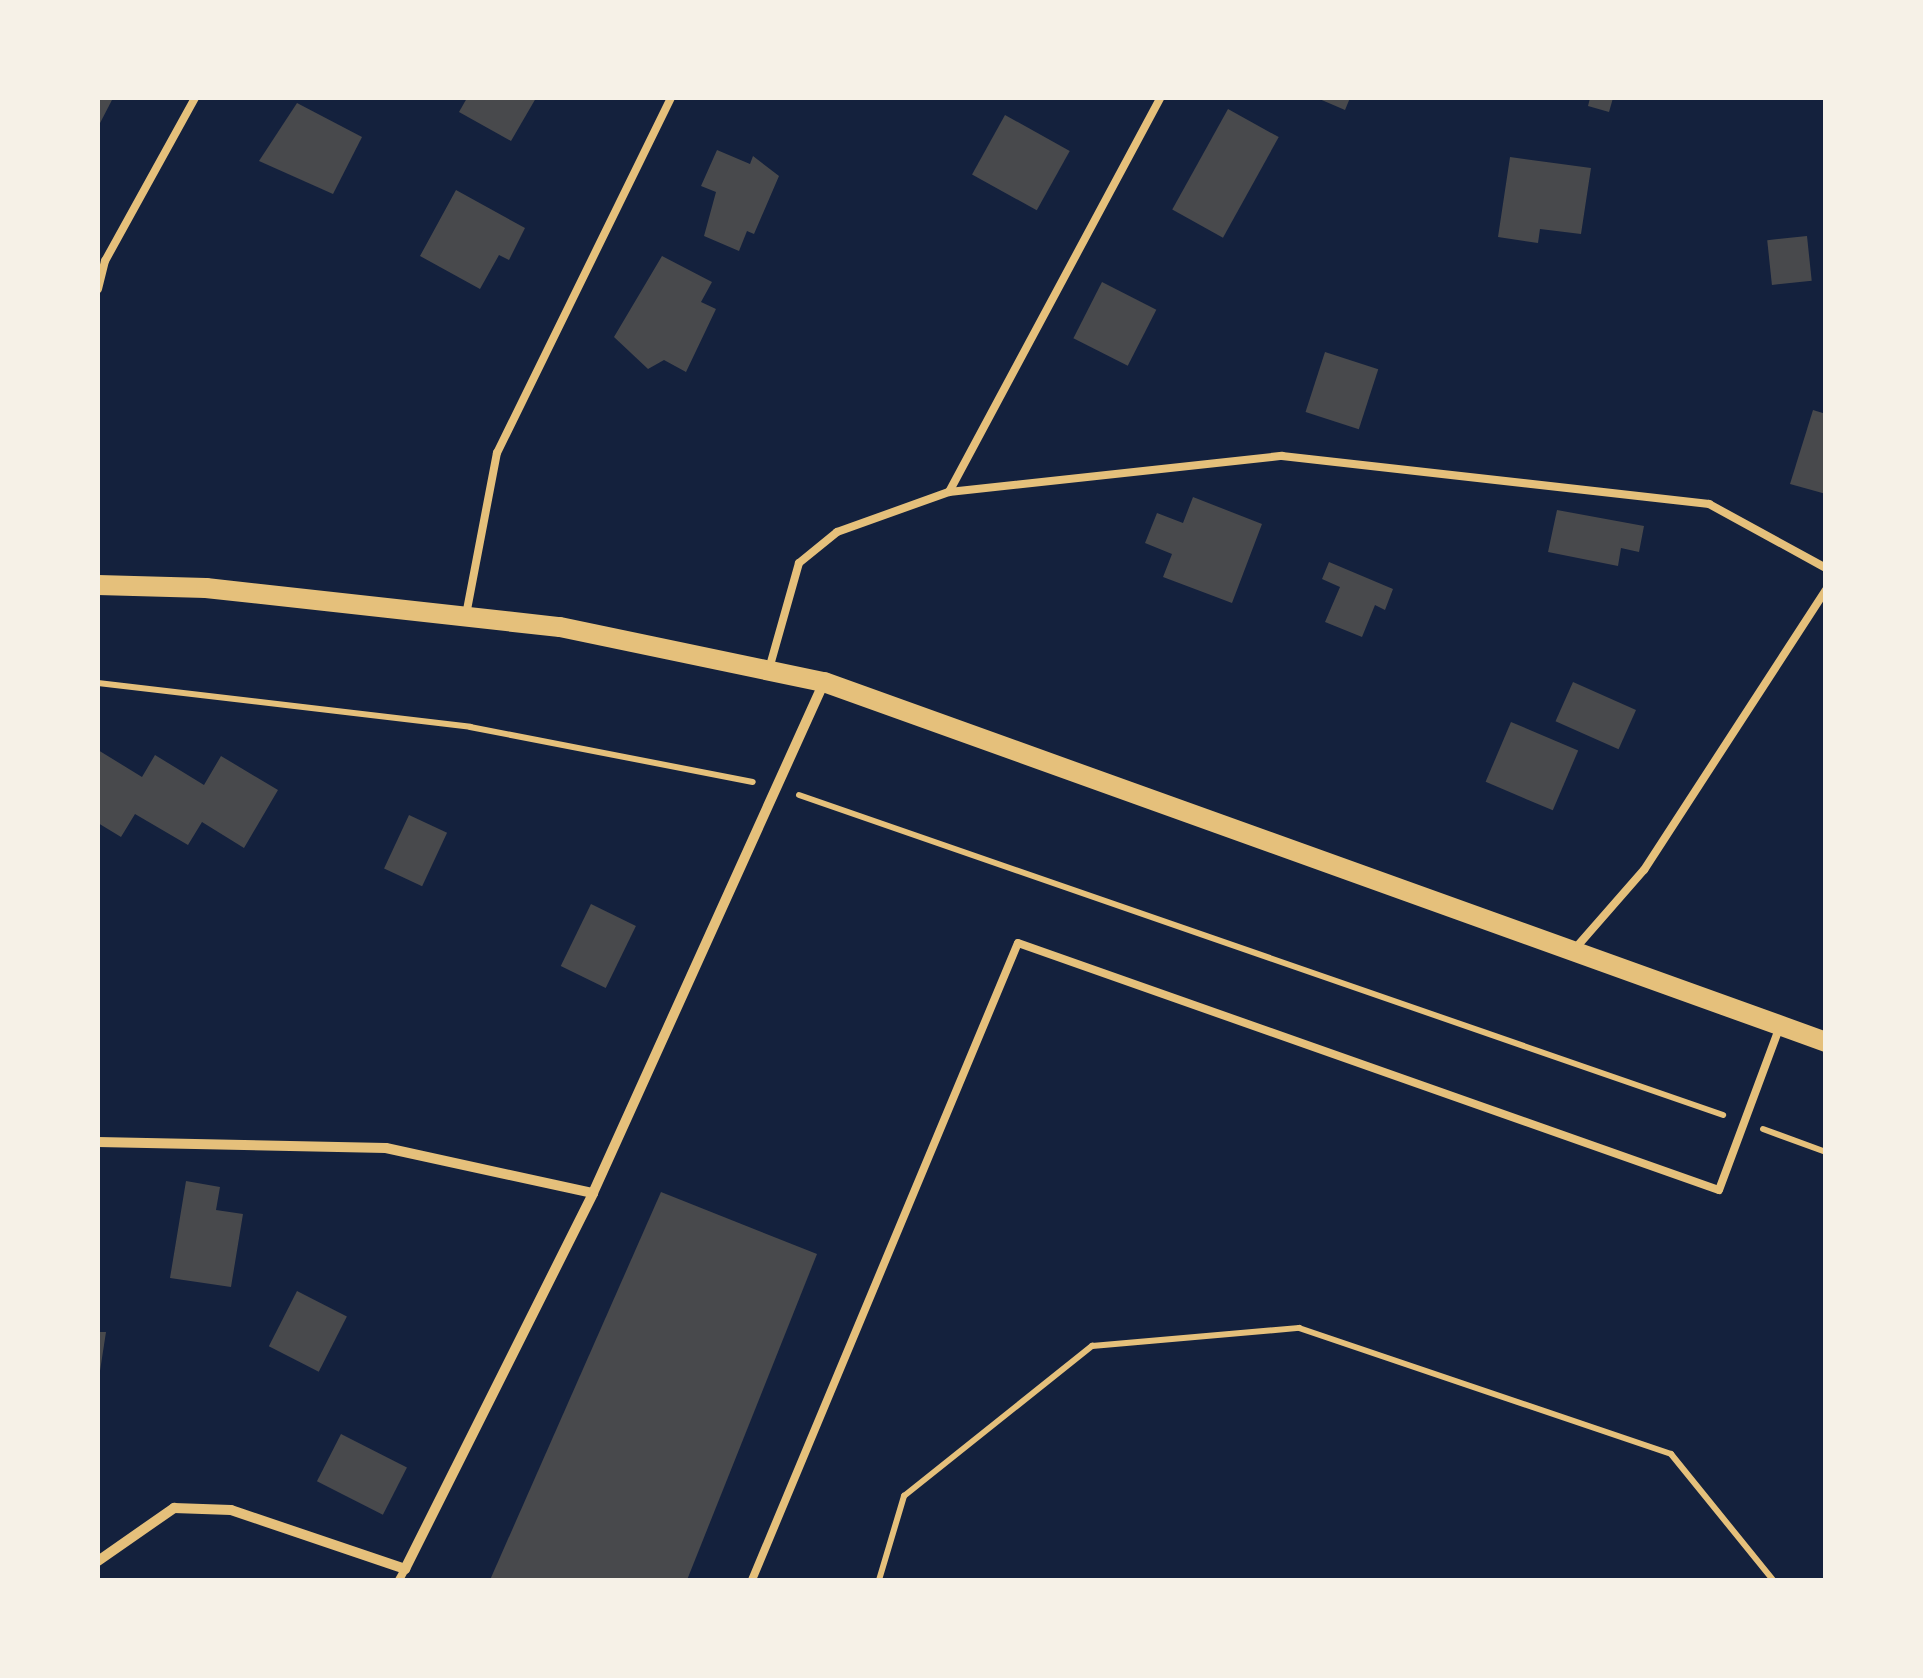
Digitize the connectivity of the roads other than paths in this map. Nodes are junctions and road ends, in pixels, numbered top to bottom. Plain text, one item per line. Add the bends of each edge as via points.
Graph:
1 (195, 98) edge
2 (671, 98) edge
3 (1160, 98) edge
4 (101, 259) edge
5 (98, 289) edge
6 (949, 492) junction
7 (1826, 568) edge
8 (98, 585) edge
9 (1826, 590) edge
10 (466, 616) junction
11 (768, 671) junction
12 (824, 682) junction
13 (1572, 953) junction
14 (1780, 1025) junction
15 (1826, 1042) edge
16 (98, 1142) edge
17 (593, 1193) junction
18 (98, 1561) edge
19 (402, 1575) edge
20 (752, 1580) edge

1 - 4 lane
2 - 10 lane via 497,453
3 - 6 lane
4 - 5 lane
6 - 7 lane via 1282,456 1709,504
6 - 11 lane via 837,532 799,563
8 - 10 main road via 206,588
9 - 13 lane via 1644,870
10 - 11 main road via 560,627
11 - 12 main road
12 - 13 main road
12 - 17 street
13 - 14 main road
14 - 15 main road
14 - 20 lane via 1719,1190 1018,944
16 - 17 street via 386,1148
17 - 19 street
18 - 19 street via 174,1508 231,1510

